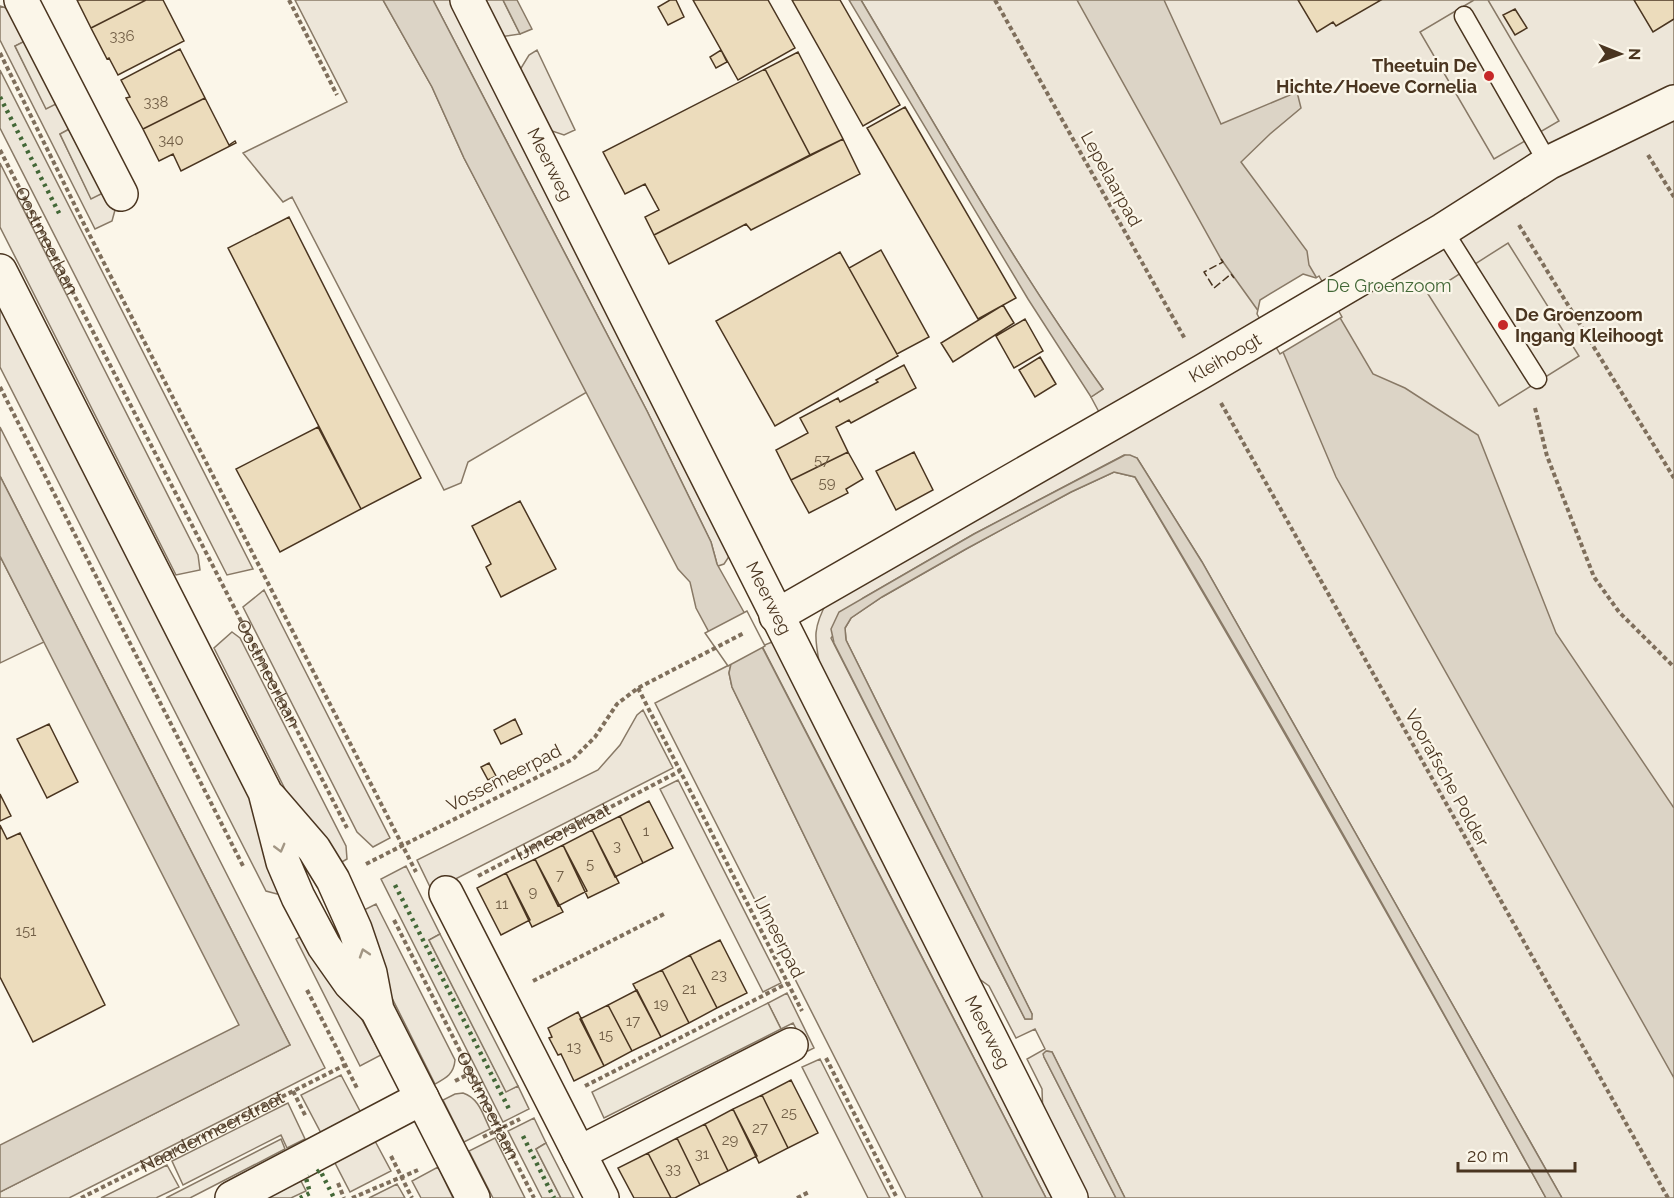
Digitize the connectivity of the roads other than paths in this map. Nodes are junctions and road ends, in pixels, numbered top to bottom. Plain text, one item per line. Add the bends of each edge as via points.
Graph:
1 (21, 0) edge
2 (466, 0) edge
3 (1464, 16) dead end
4 (1674, 102) edge
5 (1548, 163) junction
6 (121, 194) dead end
7 (1443, 230) junction
8 (0, 270) edge
9 (1537, 379) road end
10 (776, 616) junction
11 (265, 792) junction
12 (446, 893) road end
13 (377, 1010) junction
14 (791, 1045) dead end
15 (422, 1098) junction
16 (579, 1153) junction
17 (232, 1198) edge
18 (473, 1198) edge
19 (602, 1198) edge
20 (1071, 1198) edge

1 - 6 street
2 - 10 street, Meerweg
3 - 5 lane
4 - 5 street, Kleihoogt
5 - 7 street, Kleihoogt
7 - 9 lane
7 - 10 street, Kleihoogt
8 - 11 street
10 - 20 street, Meerweg
11 -> 13 street via 283,862 298,897 350,984
13 -> 11 street via 356,929 333,880 314,849
12 - 16 street
13 - 15 street
14 - 16 street
15 - 17 street
15 - 18 street
16 - 19 street

